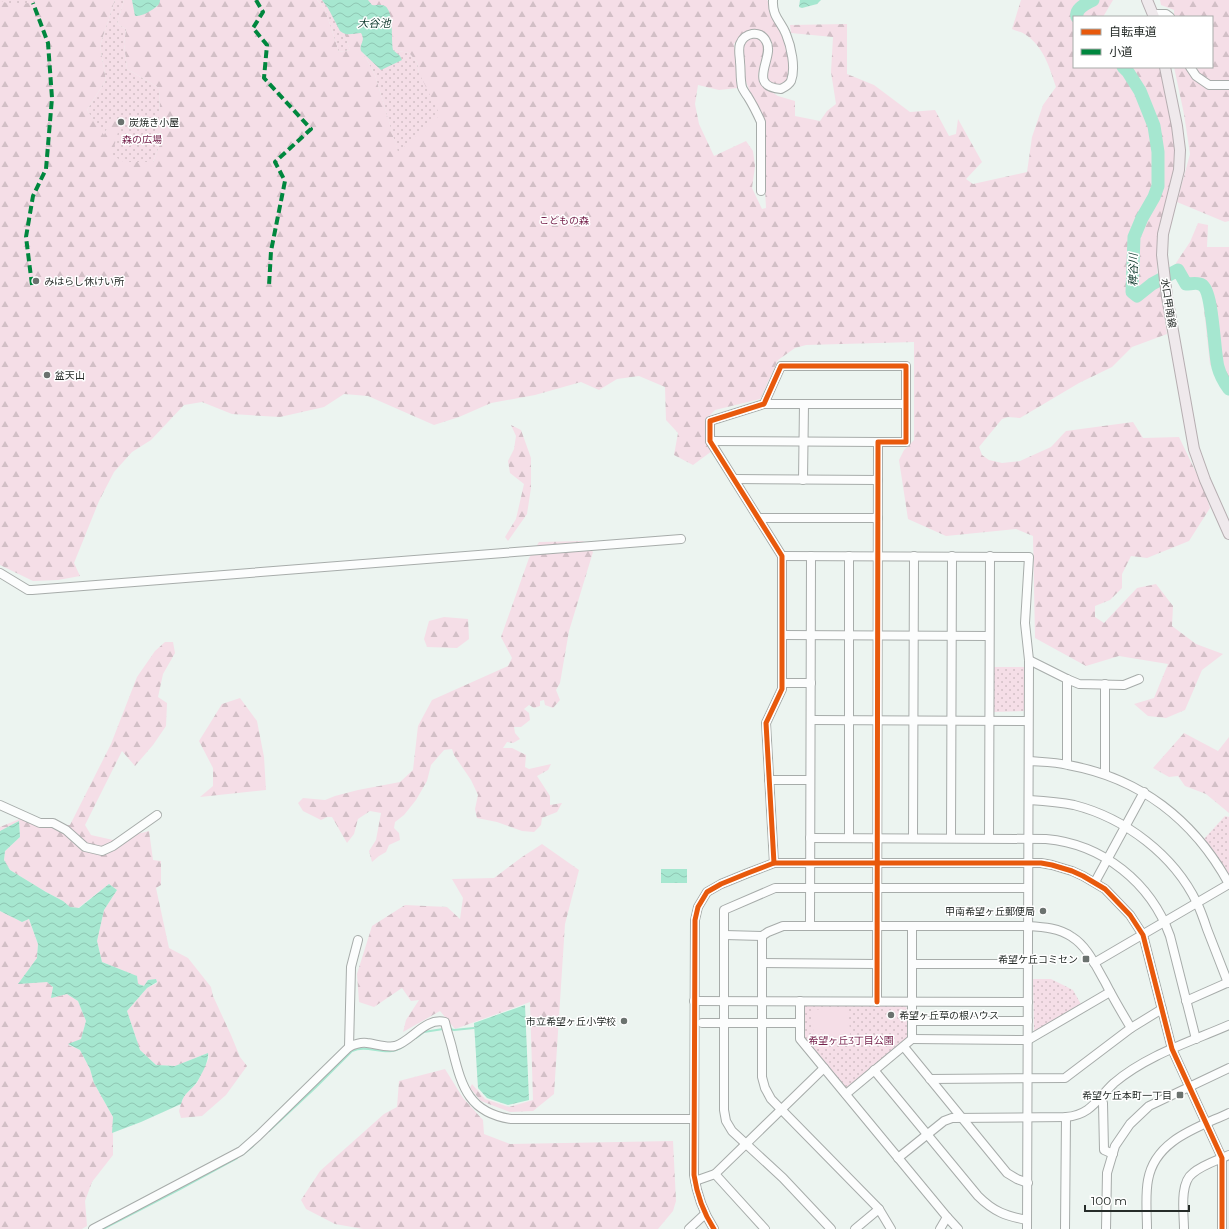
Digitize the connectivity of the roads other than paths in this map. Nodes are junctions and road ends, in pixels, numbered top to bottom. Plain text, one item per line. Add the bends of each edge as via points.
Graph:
1 (773, 0) edge
2 (1147, 0) edge
3 (1154, 16) edge
4 (1169, 16) edge
5 (1165, 68) edge
6 (1191, 68) edge
7 (1229, 85) edge
8 (761, 191) dead end
9 (764, 404) junction
10 (804, 404) junction
11 (906, 404) junction
12 (710, 441) junction
13 (803, 442) junction
14 (878, 442) junction
15 (734, 479) junction
16 (803, 480) junction
17 (878, 480) junction
18 (758, 518) junction
19 (878, 518) junction
20 (1229, 534) edge
21 (681, 539) dead end
22 (782, 556) junction
23 (811, 556) junction
24 (849, 556) junction
25 (878, 556) junction
26 (914, 556) junction
27 (952, 556) junction
28 (990, 556) junction
29 (0, 574) edge
30 (782, 635) junction
31 (811, 635) junction
32 (849, 635) junction
33 (878, 635) junction
34 (913, 635) junction
35 (951, 636) junction
36 (989, 636) junction
37 (1029, 660) junction
38 (1067, 680) junction
39 (1139, 680) dead end
40 (782, 683) junction
41 (811, 683) junction
42 (1104, 684) junction
43 (811, 720) junction
44 (849, 720) junction
45 (877, 721) junction
46 (913, 721) junction
47 (951, 721) junction
48 (989, 721) junction
49 (1028, 721) junction
50 (1028, 761) junction
51 (1067, 764) junction
52 (1105, 774) junction
53 (769, 780) junction
54 (810, 780) junction
55 (1144, 792) junction
56 (1028, 800) junction
57 (0, 804) edge
58 (157, 815) dead end
59 (1125, 826) junction
60 (810, 838) junction
61 (849, 838) junction
62 (877, 838) junction
63 (913, 838) junction
64 (951, 838) junction
65 (989, 838) junction
66 (1029, 838) junction
67 (1108, 859) junction
68 (774, 863) junction
69 (810, 863) junction
70 (877, 863) junction
71 (1028, 863) junction
72 (1094, 882) junction
73 (1229, 884) edge
74 (810, 888) junction
75 (877, 888) junction
76 (1028, 888) junction
77 (1197, 903) junction
78 (1165, 922) junction
79 (810, 926) junction
80 (877, 926) junction
81 (912, 926) junction
82 (1028, 926) junction
83 (1143, 935) junction
84 (725, 936) junction
85 (762, 936) junction
86 (358, 940) dead end
87 (762, 963) junction
88 (1094, 963) junction
89 (877, 964) junction
90 (912, 964) junction
91 (1028, 964) junction
92 (1228, 983) edge
93 (1110, 992) junction
94 (694, 1001) junction
95 (724, 1001) junction
96 (800, 1001) junction
97 (1186, 1001) junction
98 (762, 1002) junction
99 (877, 1002) junction
100 (912, 1002) junction
101 (1028, 1002) junction
102 (1162, 1009) junction
103 (912, 1021) junction
104 (1028, 1021) junction
105 (702, 1023) dead end
106 (724, 1023) junction
107 (762, 1023) junction
108 (800, 1023) junction
109 (1229, 1025) edge
110 (1130, 1028) junction
111 (1196, 1039) junction
112 (912, 1040) junction
113 (1028, 1040) junction
114 (349, 1047) junction
115 (904, 1047) junction
116 (1172, 1049) junction
117 (824, 1068) junction
118 (1229, 1068) edge
119 (874, 1070) junction
120 (930, 1079) junction
121 (1028, 1079) junction
122 (1189, 1087) junction
123 (846, 1094) junction
124 (1100, 1098) junction
125 (781, 1109) junction
126 (1229, 1113) edge
127 (1028, 1116) junction
128 (961, 1117) junction
129 (1066, 1117) junction
130 (694, 1119) junction
131 (1206, 1124) junction
132 (927, 1135) junction
133 (745, 1144) junction
134 (1113, 1154) junction
135 (1225, 1157) edge
136 (898, 1158) junction
137 (715, 1174) junction
138 (695, 1181) junction
139 (1028, 1183) junction
140 (879, 1209) junction
141 (705, 1214) junction
142 (947, 1217) junction
143 (1027, 1220) junction
144 (93, 1229) edge
145 (689, 1229) edge
146 (714, 1229) edge
147 (765, 1229) edge
148 (831, 1229) edge
149 (855, 1229) edge
150 (891, 1229) edge
151 (940, 1229) edge
152 (958, 1229) edge
153 (1027, 1229) edge
154 (1065, 1229) edge
155 (1106, 1229) edge
156 (1147, 1229) edge
157 (1184, 1229) edge
158 (1222, 1229) edge

1 - 8 street via 775,15 786,33 792,50 793,72 787,86 781,89 769,86 765,81 762,74 768,48 767,41 762,36 749,35 743,38 739,46 742,88 761,122
2 - 3 main road
3 - 4 street
5 - 20 main road, 水口甲南線 via 1178,126 1180,150 1179,170 1163,234 1162,255 1166,287 1194,449
6 - 7 street via 1196,76 1210,86
9 - 10 street
9 - 11 street via 781,366 906,366
9 - 12 street via 710,421
10 - 11 street
10 - 13 street
11 - 14 street via 906,442
12 - 13 street
12 - 15 street
13 - 14 street
13 - 16 street
14 - 17 street
15 - 16 street
15 - 18 street
16 - 17 street
17 - 19 street
18 - 19 street
18 - 22 street
19 - 25 street
21 - 29 street via 38,590 28,590
22 - 23 street
22 - 30 street
23 - 24 street
23 - 31 street
24 - 25 street
24 - 32 street
25 - 26 street
25 - 33 street
26 - 27 street
26 - 34 street
27 - 28 street
27 - 35 street
28 - 36 street
28 - 37 street via 1029,556 1025,623
30 - 31 street
30 - 40 street
31 - 32 street
31 - 41 street
32 - 33 street
32 - 44 street
33 - 34 street
33 - 45 street
34 - 35 street
34 - 46 street
35 - 36 street
35 - 47 street
36 - 48 street
37 - 38 street
37 - 49 street
38 - 42 street via 1086,685
38 - 51 street
39 - 42 street via 1124,685
40 - 41 street
40 - 53 street via 782,689 766,723
41 - 43 street
42 - 52 street
43 - 44 street
43 - 54 street
44 - 45 street
44 - 61 street
45 - 46 street
45 - 62 street
46 - 47 street
46 - 63 street
47 - 48 street
47 - 64 street
48 - 49 street
48 - 65 street
49 - 50 street
50 - 51 street
50 - 56 street
51 - 52 street
52 - 55 street
53 - 54 street
53 - 68 street
54 - 60 street
55 - 59 street
55 - 73 street via 1192,831 1212,855
56 - 59 street via 1075,806 1099,813
56 - 66 street
57 - 58 street via 40,823 53,823 66,830 85,847 102,851
59 - 67 street
59 - 77 street via 1140,836 1170,864
60 - 61 street
60 - 69 street
61 - 62 street
62 - 63 street
62 - 70 street
63 - 64 street
64 - 65 street
65 - 66 street
66 - 67 street via 1062,841 1086,848
66 - 71 street
67 - 72 street
67 - 78 street via 1140,885
68 - 69 street
68 - 94 street via 713,888 702,898 695,920
69 - 70 street
69 - 74 street
70 - 71 street
70 - 75 street
71 - 72 street via 1052,865
71 - 76 street
72 - 83 street via 1124,908
73 - 77 street
74 - 75 street
74 - 79 street
74 - 84 street via 775,888 724,910
75 - 76 street
75 - 80 street
76 - 82 street
77 - 78 street
77 - 92 street
78 - 83 street
78 - 97 street
79 - 80 street
79 - 85 street via 783,926
80 - 81 street
80 - 89 street
81 - 82 street
81 - 90 street
82 - 88 street via 1051,928 1072,937 1084,948
82 - 91 street
83 - 88 street
83 - 102 street
84 - 85 street
84 - 95 street
85 - 87 street
86 - 114 street via 351,967
87 - 89 street
87 - 98 street
88 - 93 street
89 - 99 street
90 - 91 street
90 - 100 street
91 - 101 street
92 - 97 street
93 - 110 street
93 - 113 street
94 - 95 street
94 - 130 street
95 - 98 street
95 - 106 street
96 - 98 street
96 - 99 street
96 - 108 street
97 - 111 street
98 - 107 street
99 - 100 street
100 - 101 street
100 - 103 street
101 - 104 street
102 - 110 street
102 - 116 street
103 - 104 street
103 - 112 street
104 - 113 street
105 - 106 street
106 - 107 street
106 - 133 street via 725,1116 732,1132
107 - 108 street
107 - 125 street via 763,1082 768,1094
108 - 117 street via 800,1039
109 - 111 street
110 - 121 street via 1065,1078
111 - 116 street
112 - 113 street
112 - 115 street
113 - 121 street
114 - 130 street via 357,1043 395,1046 424,1027 439,1021 445,1022 464,1088 475,1102 496,1116 511,1119
114 - 144 street via 242,1151
115 - 119 street
115 - 120 street
116 - 122 street
116 - 124 street via 1128,1072
117 - 123 street
117 - 125 street
118 - 122 street
119 - 123 street
119 - 132 street
120 - 121 street
120 - 128 street
121 - 127 street
122 - 131 street
122 - 134 street via 1149,1106 1130,1124
123 - 136 street
124 - 129 street via 1083,1113
124 - 134 street via 1103,1103 1104,1150
125 - 133 street
125 - 140 street
126 - 131 street
127 - 128 street
127 - 129 street
127 - 139 street
128 - 132 street via 948,1119
128 - 139 street via 1007,1173
129 - 154 street
130 - 138 street
131 - 135 street
131 - 156 street via 1173,1140 1154,1162 1148,1181
132 - 136 street
132 - 143 street via 982,1201 1003,1214
133 - 137 street
133 - 148 street via 783,1178
134 - 155 street via 1107,1172
135 - 157 street via 1193,1172 1186,1181
135 - 158 street
136 - 142 street
137 - 138 street
137 - 147 street
138 - 141 street
139 - 143 street
140 - 149 street
140 - 150 street
141 - 145 street
141 - 146 street
142 - 151 street
142 - 152 street
143 - 153 street

